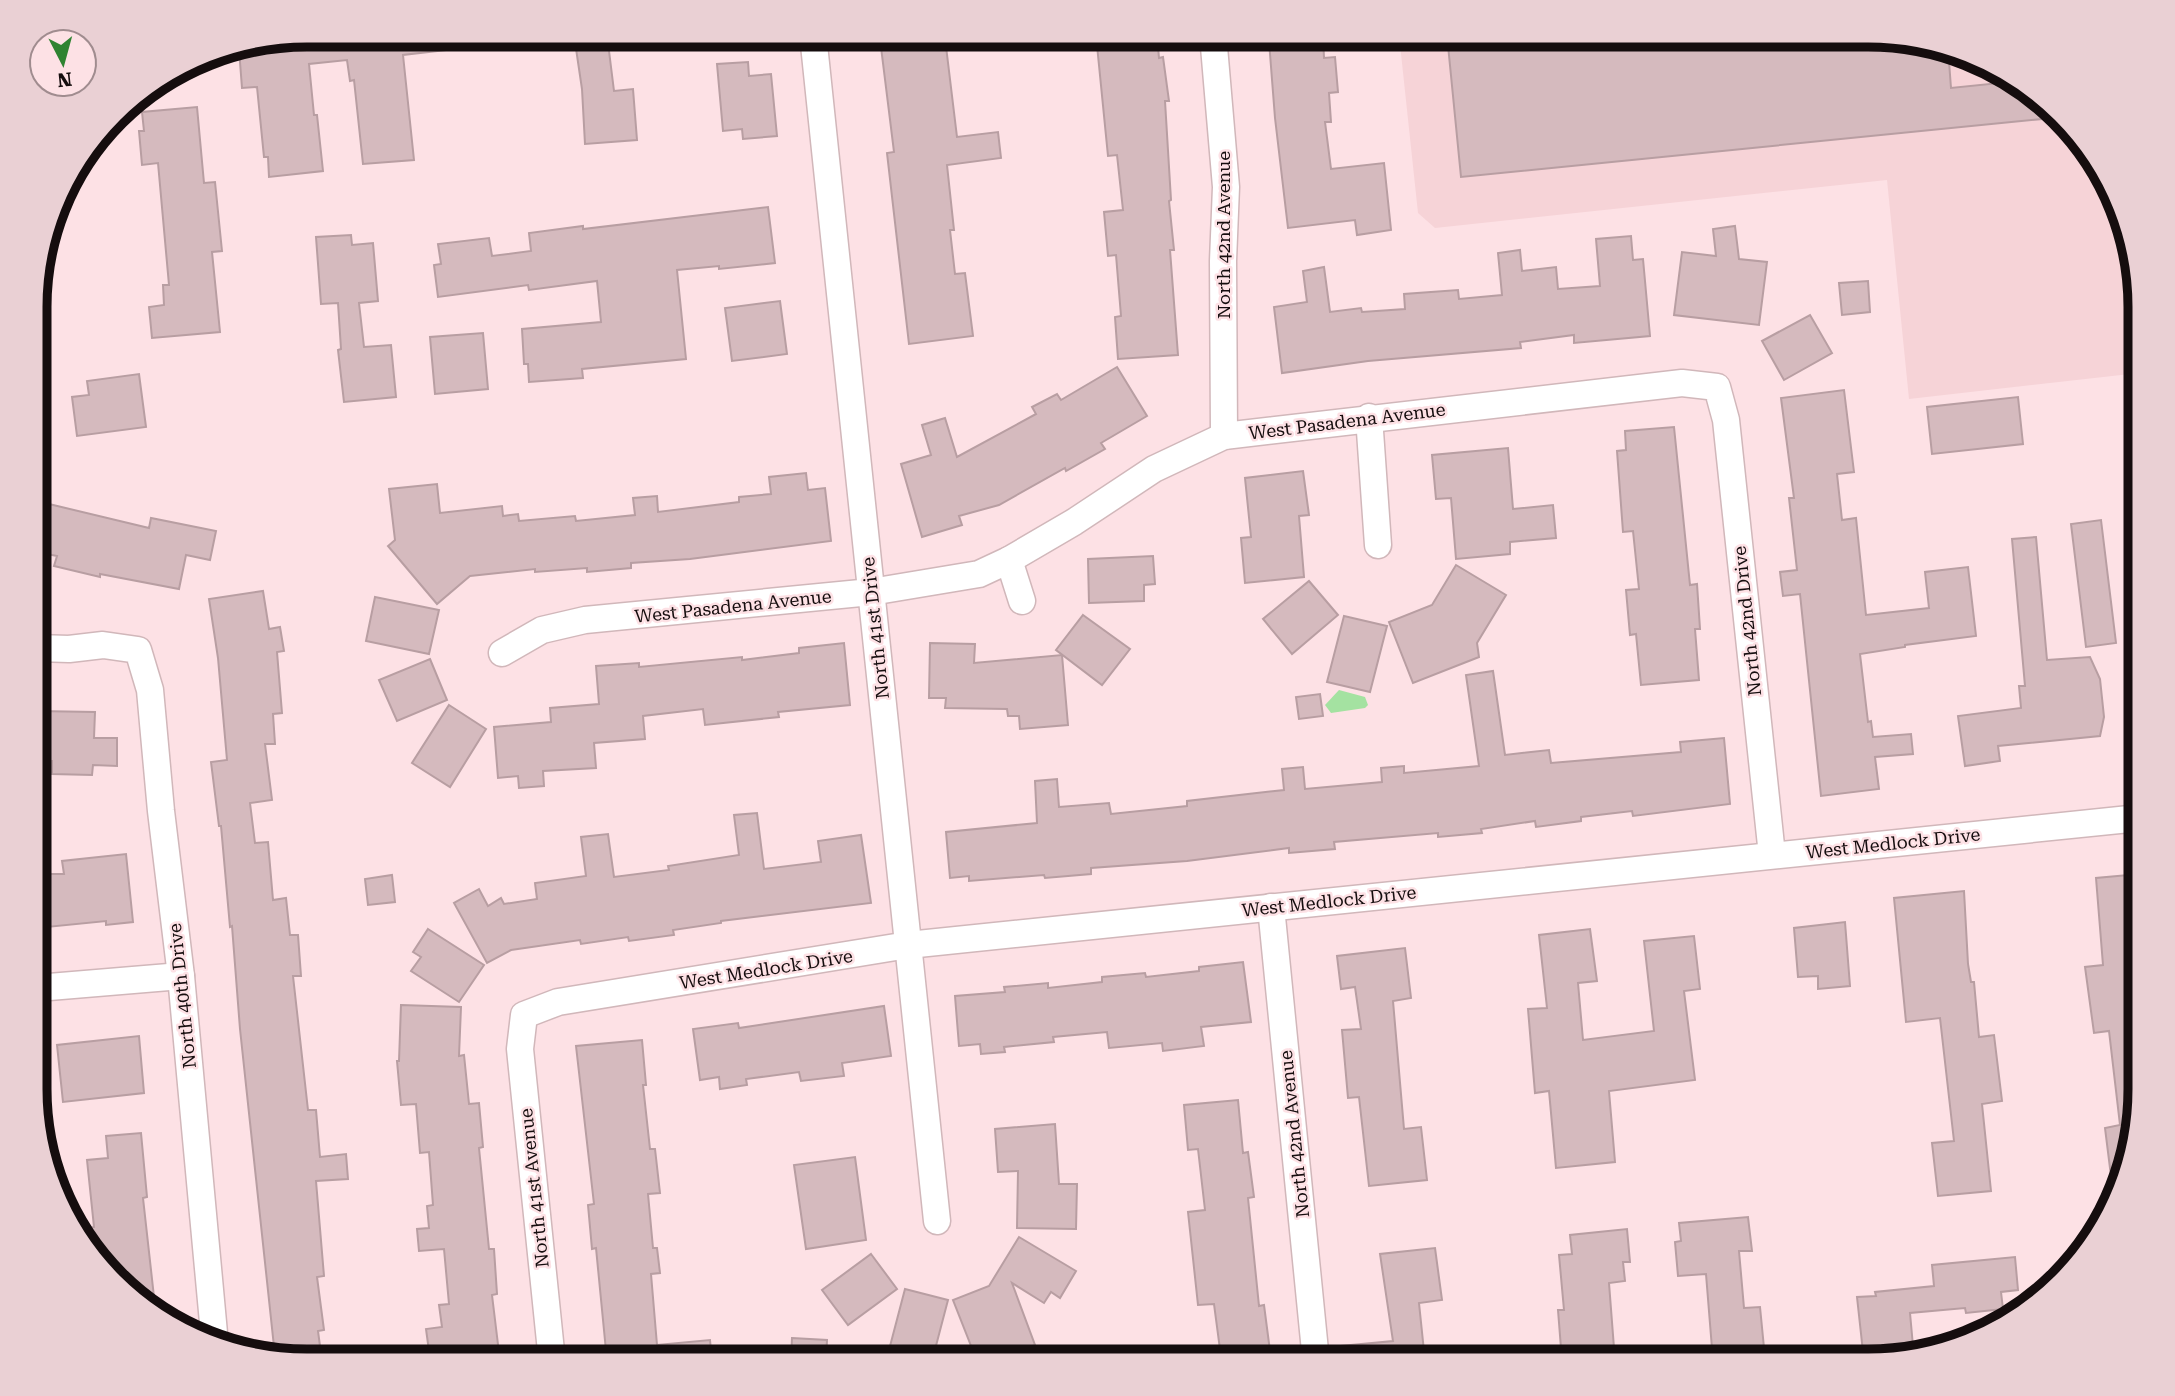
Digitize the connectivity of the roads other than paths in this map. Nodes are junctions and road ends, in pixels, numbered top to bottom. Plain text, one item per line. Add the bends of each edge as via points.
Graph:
1 (814, 47) edge
2 (1214, 47) edge
3 (1717, 387) joint
4 (1369, 418) junction
5 (1224, 436) junction
6 (1378, 545) dead end
7 (1009, 560) junction
8 (871, 592) junction
9 (1022, 601) dead end
10 (47, 648) edge
11 (502, 653) dead end
12 (2128, 819) edge
13 (1772, 855) junction
14 (1271, 907) junction
15 (908, 945) junction
16 (181, 976) junction
17 (47, 987) edge
18 (524, 1015) joint
19 (937, 1221) dead end
20 (214, 1331) edge
21 (551, 1349) edge
22 (1315, 1349) edge

1 - 8 street, North 41st Drive
2 - 5 street, North 42nd Avenue via 1226,187
3 - 4 street, West Pasadena Avenue via 1682,383
3 - 13 street, North 42nd Drive via 1726,420
4 - 5 street, West Pasadena Avenue
4 - 6 street
5 - 7 street, West Pasadena Avenue via 1154,469
7 - 8 street, West Pasadena Avenue via 979,574
7 - 9 street
8 - 11 street, West Pasadena Avenue via 585,620 542,630
8 - 15 street, North 41st Drive
10 - 16 street, North 40th Drive via 103,645 138,650 150,690
12 - 13 street, West Medlock Drive
13 - 14 street, West Medlock Drive
14 - 15 street, West Medlock Drive
14 - 22 street, North 42nd Avenue
15 - 18 street, West Medlock Drive via 558,1002
15 - 19 street, North 41st Drive
16 - 17 street
16 - 20 street, North 40th Drive
18 - 21 street, North 41st Avenue via 520,1049

